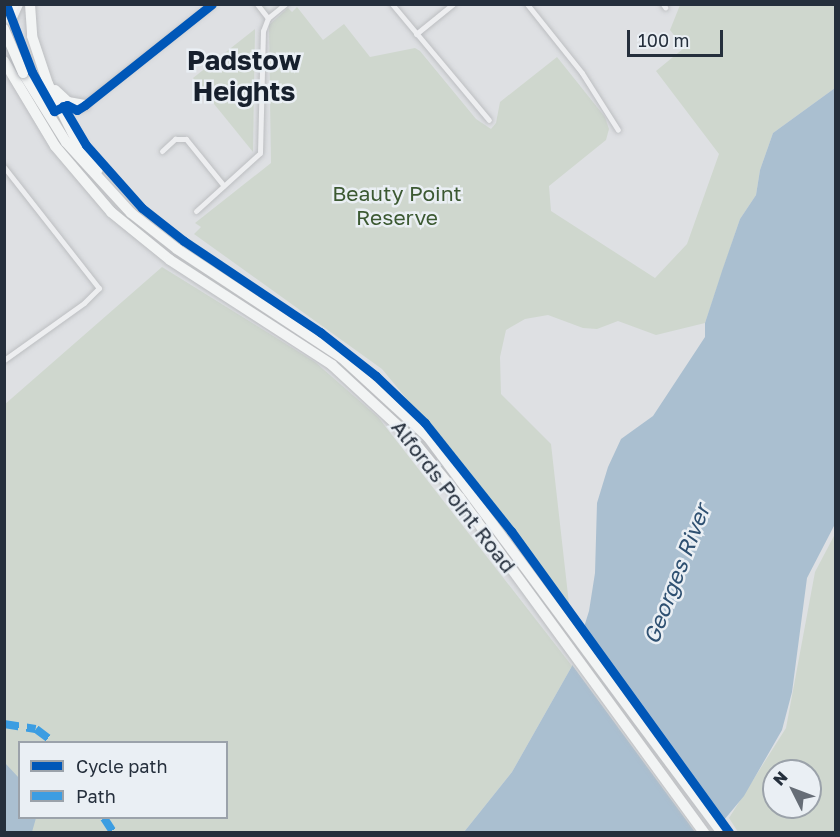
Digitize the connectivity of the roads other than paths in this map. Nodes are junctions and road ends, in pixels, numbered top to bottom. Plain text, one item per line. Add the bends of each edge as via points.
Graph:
1 (15, 4) edge
2 (20, 4) edge
3 (30, 4) edge
4 (212, 4) edge
5 (257, 4) edge
6 (285, 4) edge
7 (392, 4) edge
8 (453, 4) edge
9 (527, 4) edge
10 (268, 18) junction
11 (4, 32) edge
12 (416, 34) junction
13 (4, 61) edge
14 (43, 70) junction
15 (4, 74) edge
16 (17, 91) junction
17 (81, 108) joint
18 (489, 120) dead end
19 (618, 130) dead end
20 (186, 131) dead end
21 (183, 138) junction
22 (162, 151) dead end
23 (4, 167) edge
24 (224, 186) junction
25 (196, 211) dead end
26 (167, 242) junction
27 (4, 360) edge
28 (704, 832) edge
29 (721, 832) edge

1 - 11 main road
2 - 11 street
3 - 14 highway via 32,36
4 - 17 street
5 - 10 street
6 - 10 street
7 - 12 street
8 - 12 street
9 - 19 street via 582,73
10 - 24 street via 263,39 261,148 254,162
11 - 26 highway, Alfords Point Road, bridge via 49,118 86,167 118,201
12 - 18 street
13 - 16 highway, Alfords Point Road
14 - 17 highway via 60,97
14 - 26 highway via 86,155
15 - 16 highway
16 - 28 highway, Alfords Point Road via 92,193 156,250 310,349 372,398 434,465
20 - 21 street
21 - 22 street
21 - 24 street
23 - 27 street via 99,288 89,300
24 - 25 street
26 - 29 highway, Alfords Point Road via 323,344 387,396 443,455

